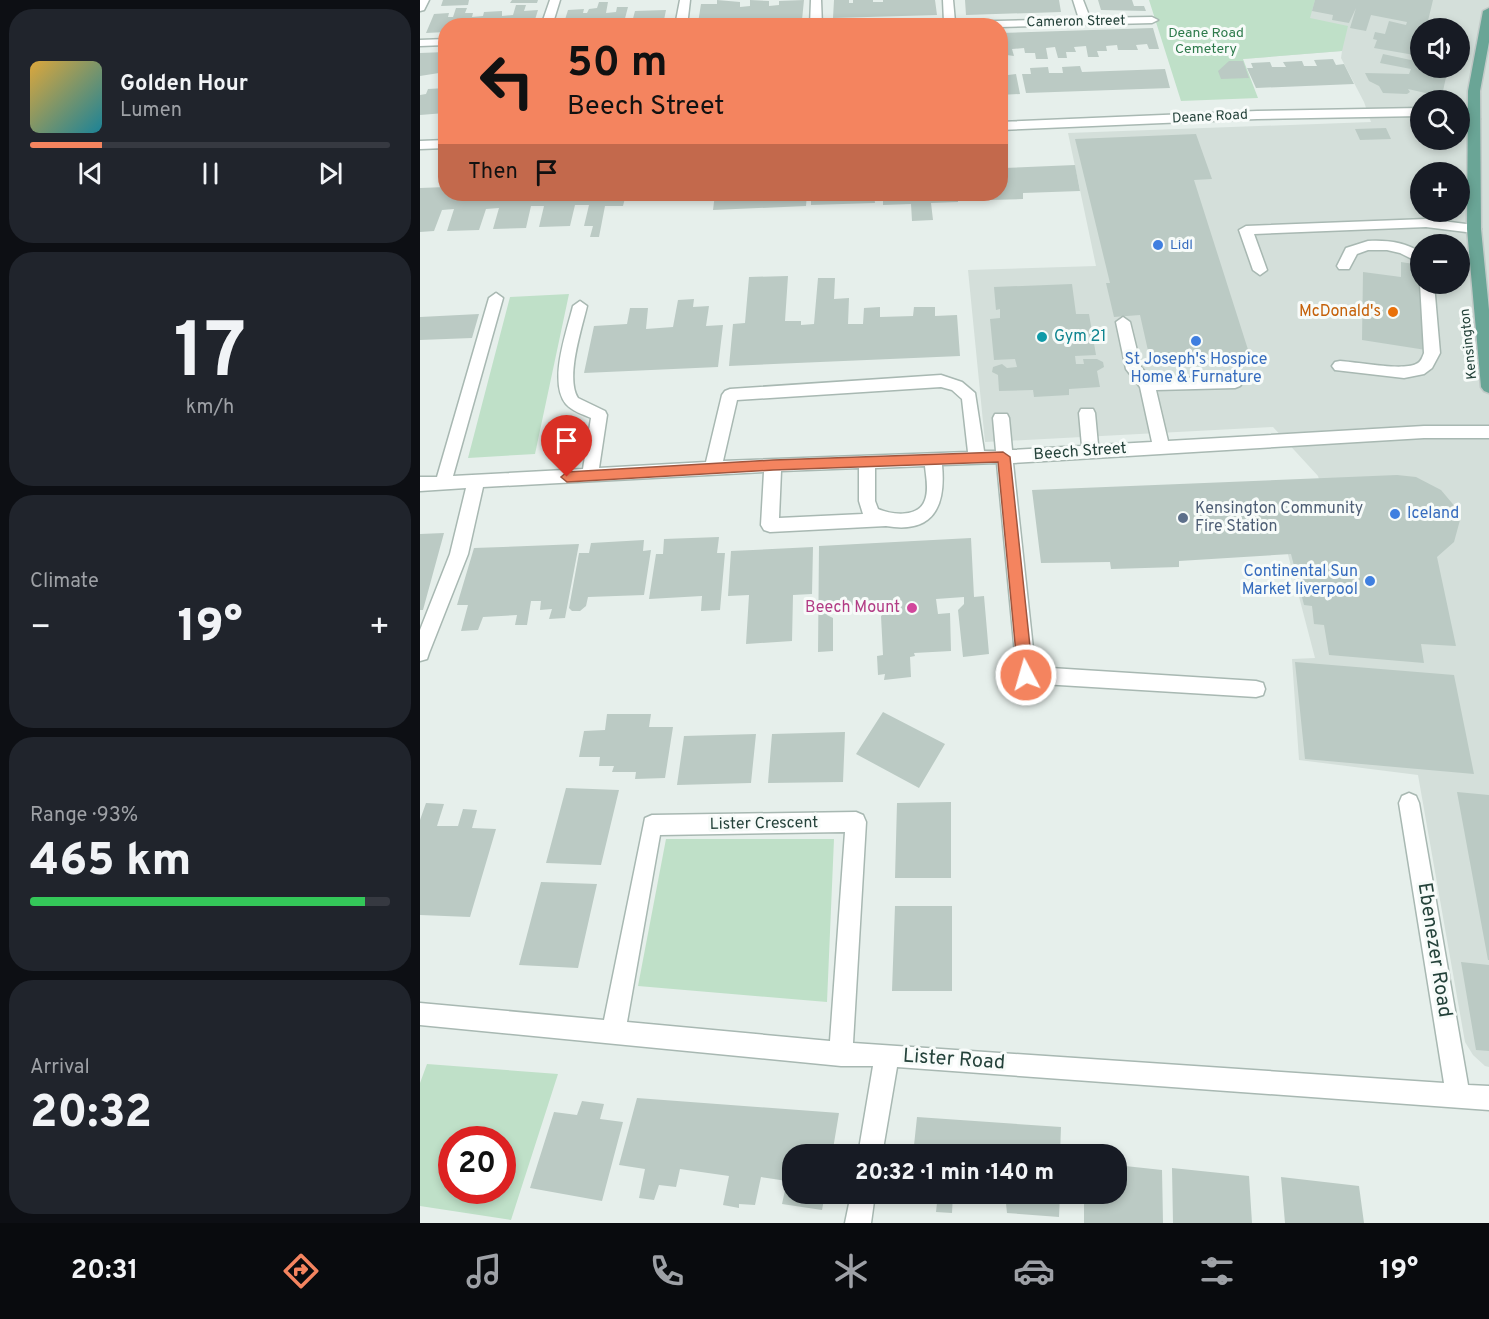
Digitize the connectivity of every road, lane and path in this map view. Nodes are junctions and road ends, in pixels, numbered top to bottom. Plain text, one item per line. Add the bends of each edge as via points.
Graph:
1 (424, 0) edge
2 (555, 0) edge
3 (685, 0) edge
4 (816, 0) edge
5 (948, 0) edge
6 (1078, 0) edge
7 (420, 8) edge
8 (1489, 11) edge
9 (549, 18) edge
10 (682, 18) edge
11 (816, 18) edge
12 (949, 18) edge
13 (1152, 20) dead end
14 (1085, 21) junction
15 (1008, 23) edge
16 (438, 42) edge
17 (420, 43) edge
18 (1410, 112) edge
19 (1470, 118) edge
20 (1474, 119) junction
21 (1008, 126) edge
22 (438, 144) edge
23 (420, 145) edge
24 (1474, 229) junction
25 (1410, 253) edge
26 (1344, 266) dead end
27 (1260, 270) dead end
28 (1428, 294) edge
29 (496, 298) dead end
30 (580, 306) dead end
31 (1124, 322) dead end
32 (1340, 366) dead end
33 (1235, 382) dead end
34 (1147, 385) junction
35 (1489, 387) edge
36 (1086, 413) dead end
37 (1001, 418) dead end
38 (1489, 432) edge
39 (1161, 447) junction
40 (1091, 451) junction
41 (977, 457) junction
42 (1003, 457) junction
43 (933, 459) junction
44 (867, 462) junction
45 (773, 465) junction
46 (713, 468) junction
47 (590, 476) junction
48 (477, 481) junction
49 (443, 483) junction
50 (420, 484) edge
51 (882, 520) junction
52 (420, 653) edge
53 (1256, 689) dead end
54 (1409, 803) dead end
55 (420, 1014) edge
56 (613, 1034) junction
57 (841, 1054) junction
58 (887, 1055) junction
59 (1458, 1096) junction
60 (1489, 1098) edge
61 (872, 1144) edge
62 (861, 1204) edge
63 (858, 1223) edge

1 - 7 street
2 - 9 street
3 - 10 street
4 - 11 street
5 - 12 street
6 - 14 street
8 - 20 main road, Kensington via 1474,91
13 - 14 street, Cameron Street
14 - 15 street, Cameron Street
16 - 17 street
18 - 21 street, Deane Road
19 - 20 street
20 - 24 main road, Kensington
22 - 23 street
24 - 27 street via 1426,224 1246,230
24 - 35 main road, Kensington
25 - 26 street via 1371,244 1351,251
28 - 32 street via 1432,353 1427,364 1419,370 1404,372
29 - 49 street
30 - 47 street via 566,380 568,395 575,404 598,415
31 - 34 street via 1134,369
33 - 34 street
34 - 39 street
36 - 40 street
37 - 42 street
38 - 39 street, Beech Street
39 - 40 street, Beech Street
40 - 42 street, Beech Street
41 - 42 street, Beech Street
41 - 43 street, Beech Street
41 - 46 street via 969,397 957,386 940,381 730,394
42 - 53 street via 1026,675
43 - 44 street, Beech Street
43 - 51 street via 932,504 920,516 902,521
44 - 45 street, Beech Street
44 - 51 street via 867,501 871,513
45 - 46 street, Beech Street
45 - 51 street via 770,525
46 - 47 street, Beech Street
47 - 48 street, Beech Street
48 - 49 street, Beech Street
48 - 52 street via 459,554
49 - 50 street, Beech Street
54 - 59 street, Ebenezer Road
55 - 56 street, Lister Road
56 - 57 street, Lister Road
56 - 57 street, Lister Crescent via 652,825 856,822
57 - 58 street, Lister Road
58 - 59 street, Lister Road
58 - 61 street
59 - 60 street, Lister Road
62 - 63 street

